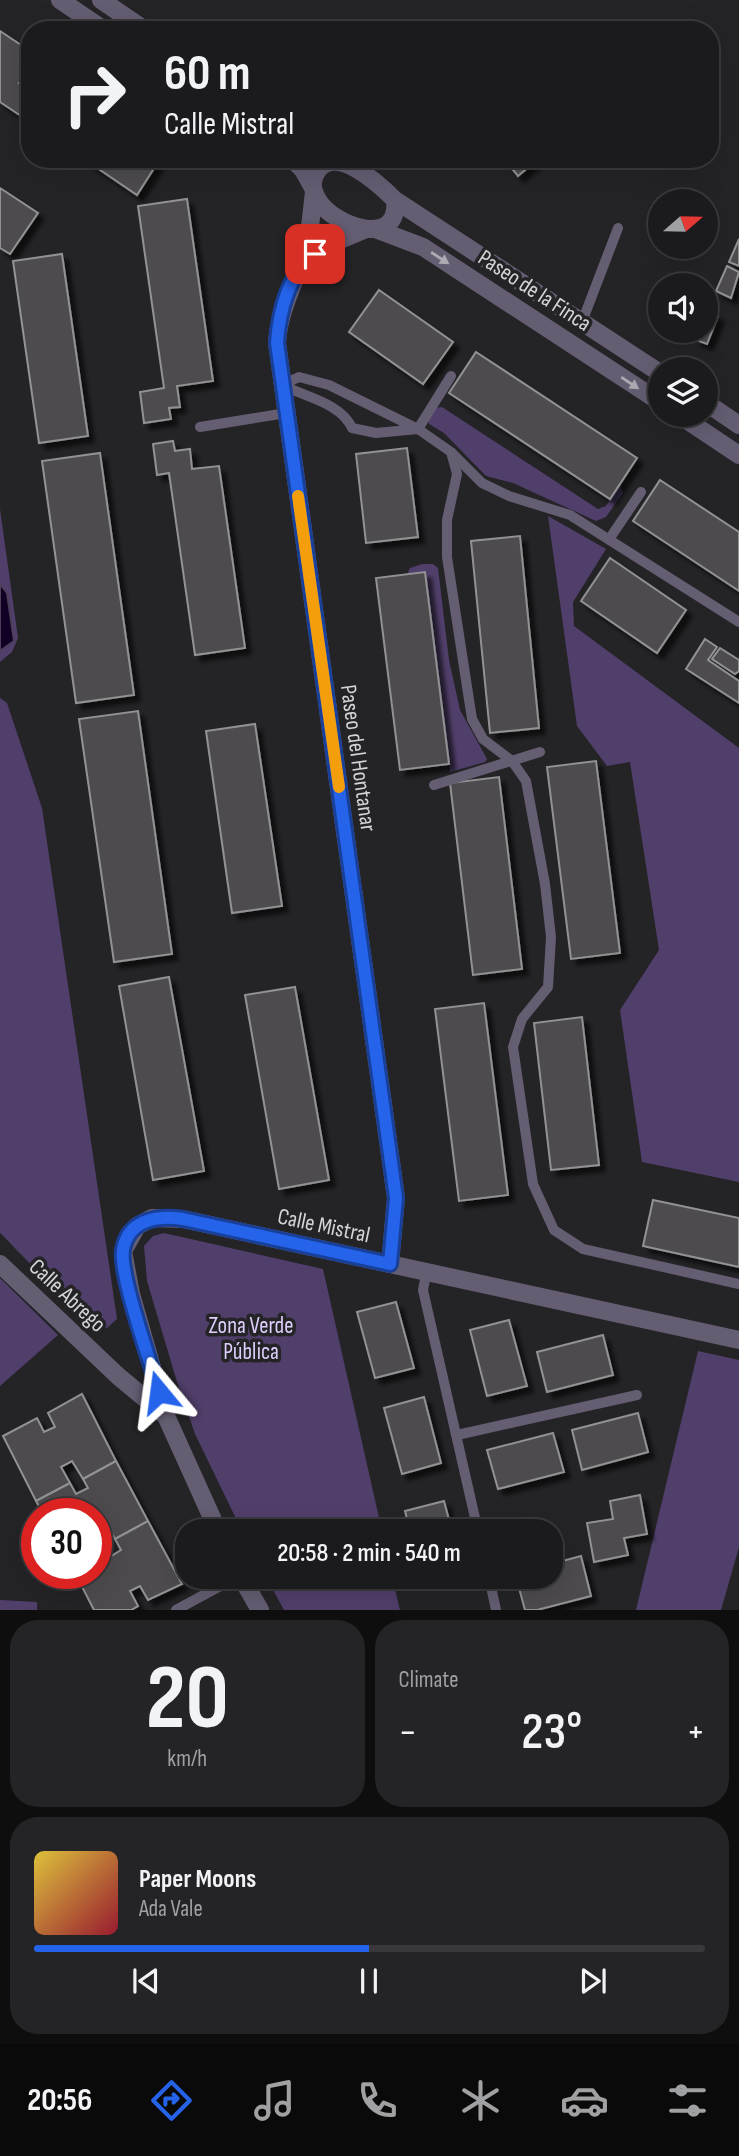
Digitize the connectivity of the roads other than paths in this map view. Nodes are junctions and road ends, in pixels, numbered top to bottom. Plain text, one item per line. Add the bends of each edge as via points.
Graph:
1 (60, 0) edge
2 (101, 0) edge
3 (91, 21) edge
4 (132, 21) edge
5 (301, 168) edge
6 (321, 168) edge
7 (351, 168) edge
8 (313, 189) junction
9 (395, 200) junction
10 (618, 228) dead end
11 (371, 230) junction
12 (301, 263) junction
13 (582, 322) junction
14 (648, 365) edge
15 (451, 376) dead end
16 (282, 385) junction
17 (648, 394) edge
18 (718, 411) edge
19 (286, 413) junction
20 (739, 425) edge
21 (200, 426) dead end
22 (697, 427) edge
23 (418, 429) junction
24 (451, 453) junction
25 (739, 455) edge
26 (640, 492) dead end
27 (610, 538) junction
28 (739, 622) edge
29 (540, 752) dead end
30 (512, 761) junction
31 (434, 785) dead end
32 (0, 1264) edge
33 (390, 1264) junction
34 (427, 1270) junction
35 (739, 1284) edge
36 (739, 1340) edge
37 (637, 1395) dead end
38 (166, 1416) junction
39 (457, 1435) junction
40 (213, 1519) edge
41 (475, 1519) edge
42 (216, 1589) edge
43 (247, 1589) edge
44 (492, 1589) edge
45 (176, 1610) edge
46 (260, 1610) edge
47 (496, 1610) edge

1 - 3 street
2 - 4 street
5 - 8 street
6 - 8 street
7 - 9 street, Paseo de la Finca
8 - 11 street, Paseo de la Finca via 331,214
8 - 12 street, Paseo del Hontanar
9 - 11 street via 393,219
9 - 13 street, Paseo de la Finca
10 - 13 lane
11 - 12 street via 328,245
11 -> 17 street, Paseo de la Finca via 423,247
12 - 16 street, Paseo del Hontanar via 278,324
13 - 14 street, Paseo de la Finca
15 - 23 lane
16 - 19 street, Paseo del Hontanar
16 - 23 lane via 299,377 329,384
16 - 23 lane via 337,410 352,428 376,433
18 - 20 street
19 - 21 lane
19 - 33 street, Paseo del Hontanar via 396,1198
22 - 25 street
23 - 24 lane
24 - 27 lane via 482,483 570,515
24 - 30 lane via 457,474 447,520 447,557 472,719 483,739
26 - 27 lane
27 - 28 lane
29 - 30 lane
30 - 31 lane
30 - 35 lane via 526,781 551,937 548,987 522,1019 513,1047 533,1184 554,1230 583,1249
32 - 38 street, Calle Abrego via 118,1377
33 - 34 street, Calle Mistral
33 - 38 street, Calle Mistral via 183,1219 152,1218 137,1226 123,1251
34 - 36 street, Calle Mistral
34 - 39 lane via 423,1290
37 - 39 lane
38 - 40 street, Calle Abrego
39 - 41 lane
42 - 45 lane
43 - 46 street
44 - 47 lane

